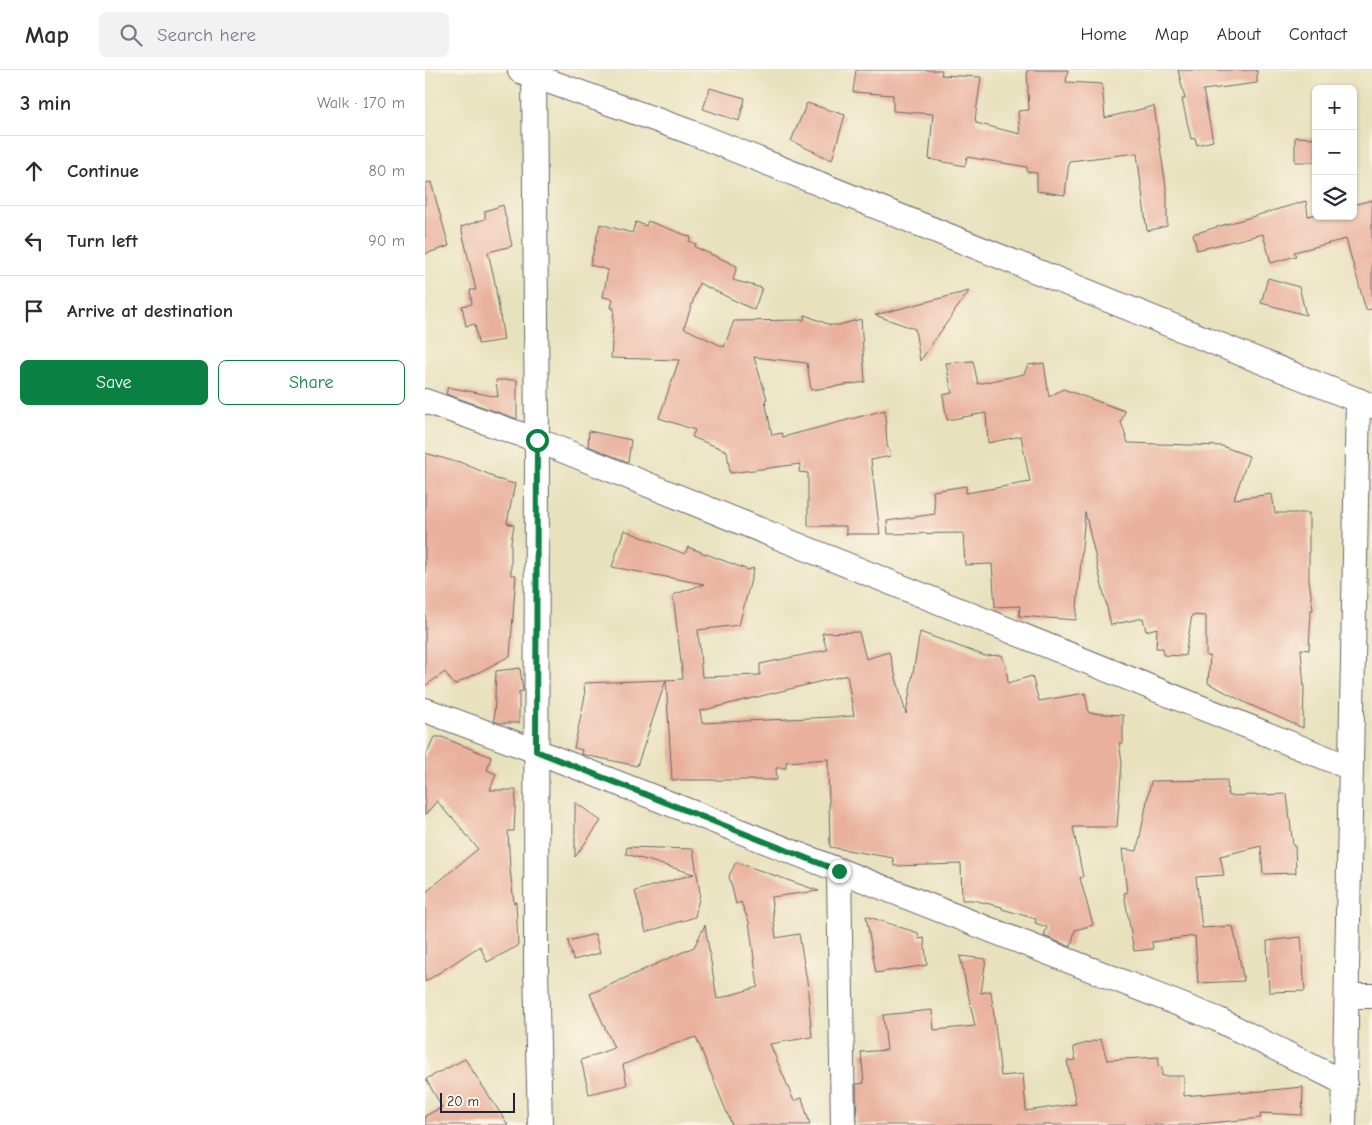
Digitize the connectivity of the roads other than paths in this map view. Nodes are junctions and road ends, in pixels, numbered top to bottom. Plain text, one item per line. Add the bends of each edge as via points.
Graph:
1 (529, 72) edge
2 (425, 401) edge
3 (1365, 403) edge
4 (537, 440) junction
5 (425, 710) edge
6 (536, 751) junction
7 (1351, 768) junction
8 (839, 871) junction
9 (1347, 996) junction
10 (1372, 996) edge
11 (1345, 1083) junction
12 (540, 1125) edge
13 (843, 1125) edge
14 (1344, 1125) edge

1 - 3 street via 693,133
1 - 4 street
2 - 4 street
3 - 7 street
4 - 6 street
4 - 7 street
5 - 6 street
6 - 8 street
6 - 12 street
7 - 9 street
8 - 11 street via 1217,1019
8 - 13 street
9 - 10 street
9 - 11 street
11 - 14 street

